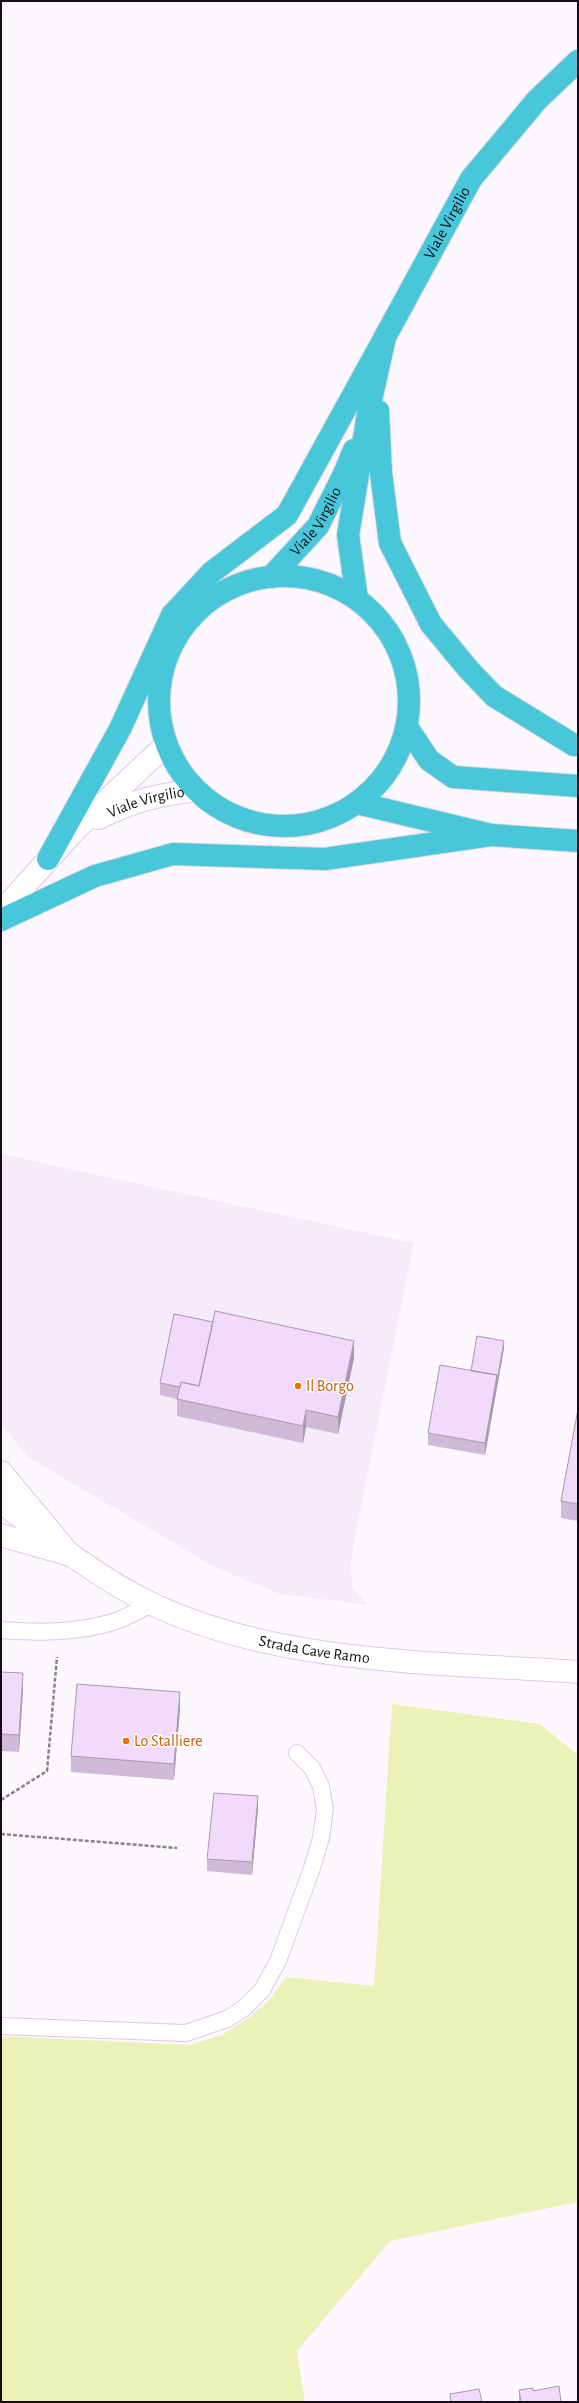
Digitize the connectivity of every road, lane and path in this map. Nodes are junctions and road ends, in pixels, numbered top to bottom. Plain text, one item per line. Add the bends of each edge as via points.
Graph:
1 (578, 60) edge
2 (384, 337) junction
3 (376, 370) junction
4 (368, 414) junction
5 (271, 576) junction
6 (357, 599) junction
7 (407, 727) junction
8 (578, 745) edge
9 (168, 746) junction
10 (578, 786) edge
11 (197, 790) junction
12 (357, 803) junction
13 (75, 830) junction
14 (491, 836) junction
15 (578, 841) edge
16 (48, 859) junction
17 (1, 912) edge
18 (1, 920) edge
19 (1, 1472) edge
20 (1, 1502) edge
21 (1, 1521) edge
22 (1, 1535) edge
23 (70, 1554) junction
24 (152, 1604) junction
25 (1, 1630) edge
26 (59, 1632) junction
27 (578, 1672) edge
28 (297, 1753) dead end
29 (1, 1800) edge
30 (1, 1834) edge
31 (177, 1848) dead end
32 (1, 2026) edge

1 - 2 highway, Viale Virgilio via 537,100 471,178
2 - 3 highway, Viale Virgilio
2 - 16 highway via 287,515 212,572 172,615 120,729
3 - 4 highway, Viale Virgilio
3 - 8 highway via 381,473 390,543 431,624 494,696
4 - 5 highway, Viale Virgilio via 344,474 318,526
4 - 6 highway, Viale Virgilio via 348,535
5 - 6 highway via 294,576 316,580
5 - 9 highway via 239,584 219,595 193,615 174,641 164,666 159,693 161,721
6 - 7 highway via 384,625 402,658 409,692
7 - 10 highway via 429,760 453,777
7 - 12 highway via 395,759 374,788
9 - 11 highway via 180,770
9 - 13 street, Viale Virgilio
11 - 12 highway via 218,807 242,819 272,826 302,825 330,817
11 - 13 street, Viale Virgilio via 156,795 128,803
12 - 14 highway
13 - 16 street, Viale Virgilio
14 - 15 highway
14 - 18 highway via 325,859 173,854 95,876
16 - 17 street, Viale Virgilio
19 - 23 street
20 - 23 street, Strada Cave Ramo
21 - 23 street, Strada Cave Ramo
22 - 23 street
23 - 24 street, Strada Cave Ramo
24 - 26 lane via 114,1622
24 - 27 street, Strada Cave Ramo via 198,1623 288,1647 343,1656
25 - 26 lane
26 - 29 path via 47,1771
28 - 32 lane via 312,1768 321,1786 325,1809 321,1838 278,1961 262,1990 244,2008 221,2022 186,2033
30 - 31 path

